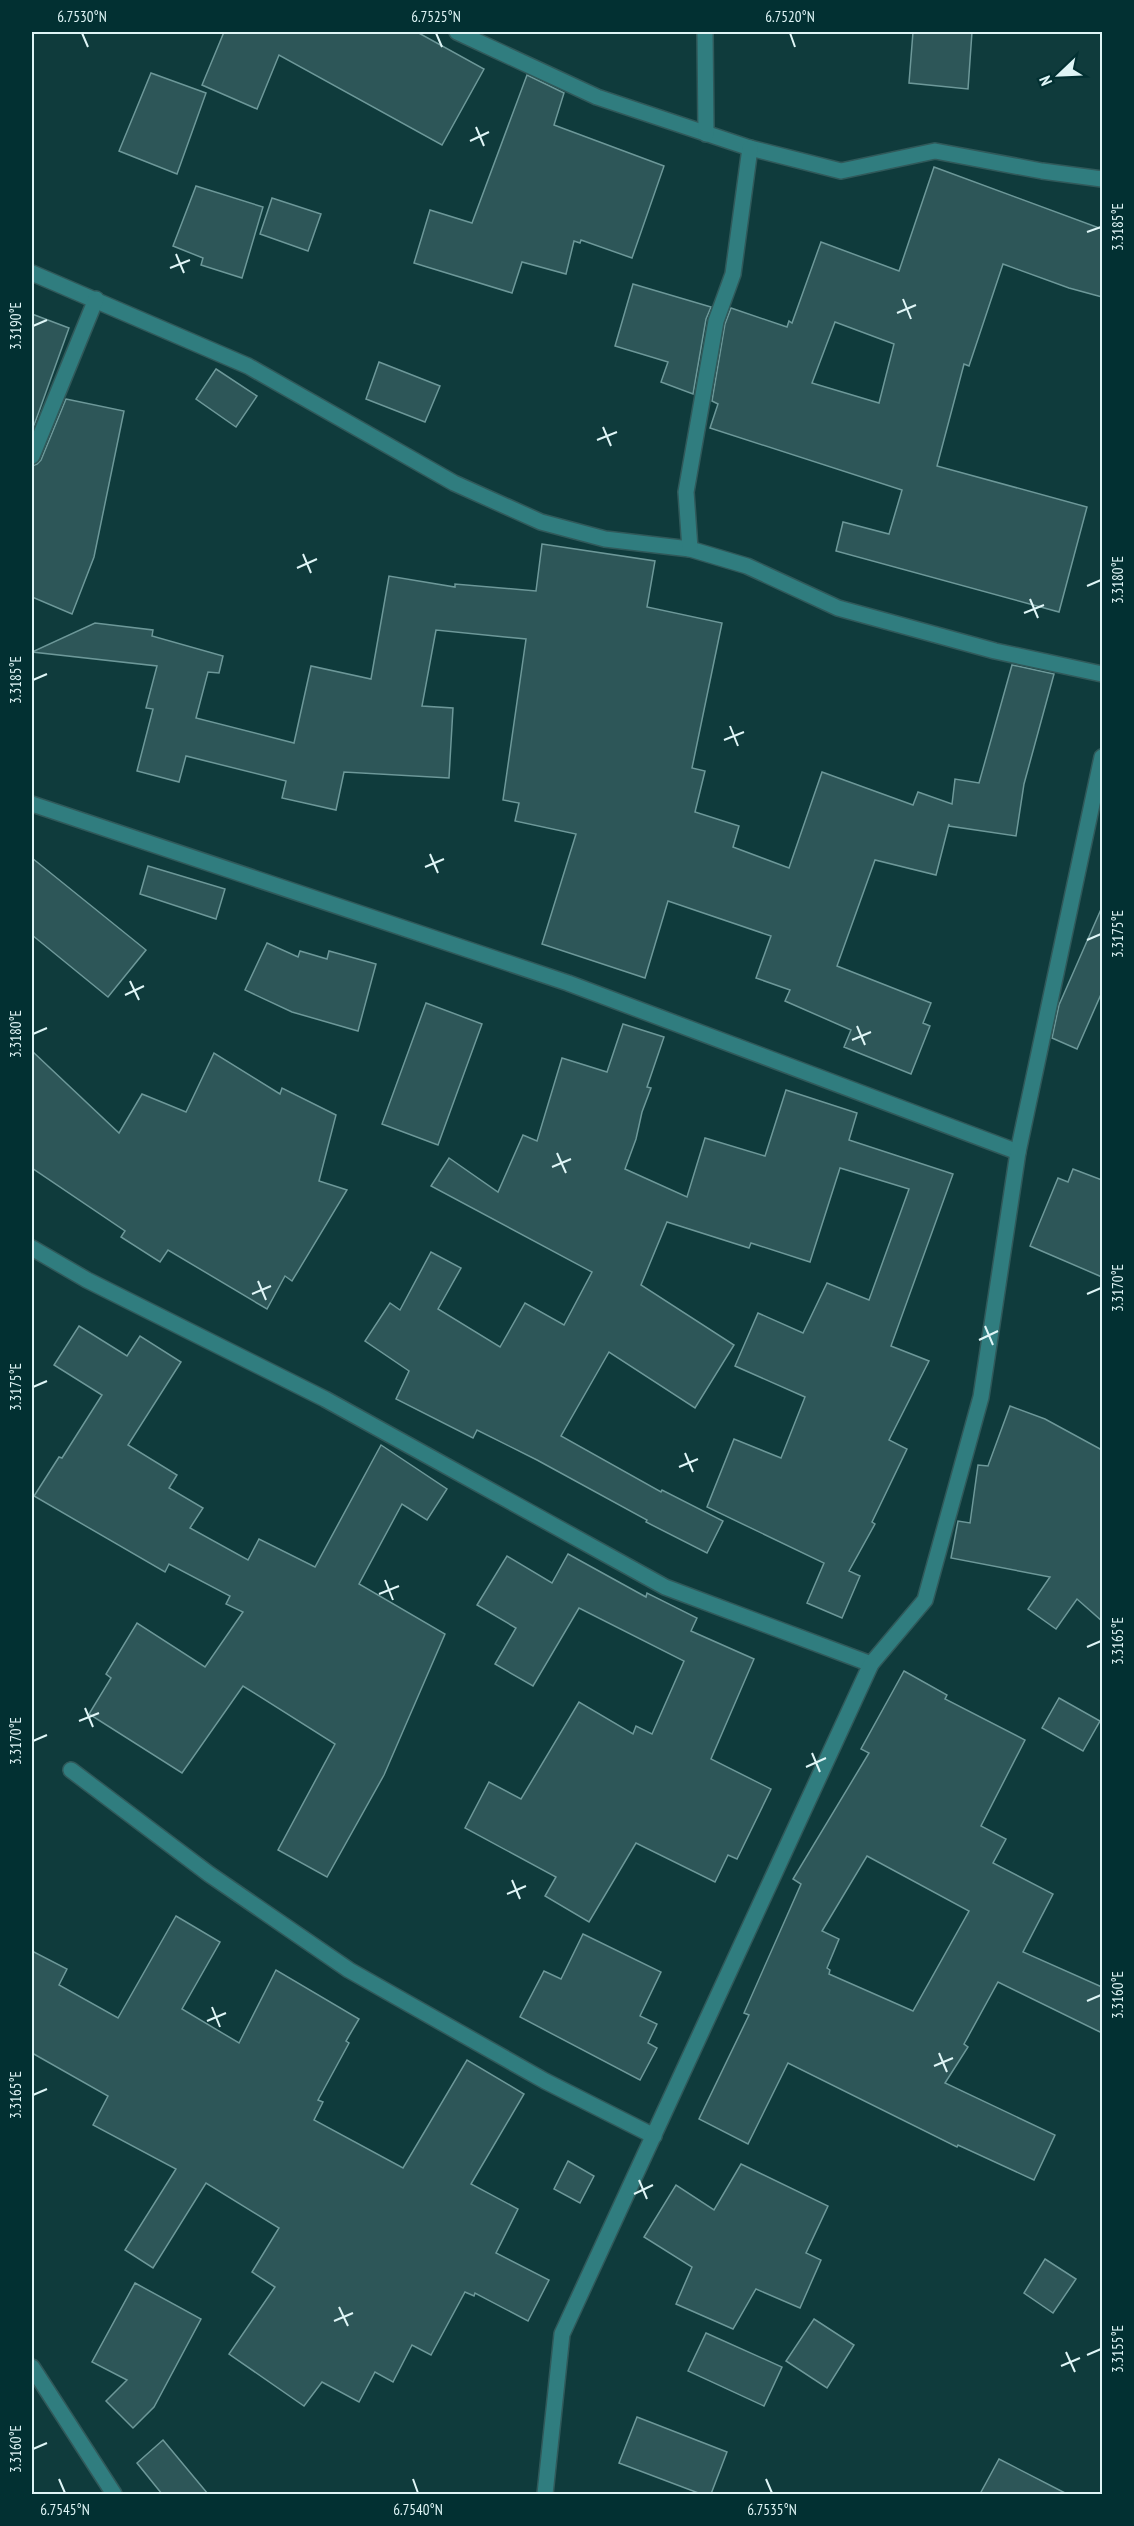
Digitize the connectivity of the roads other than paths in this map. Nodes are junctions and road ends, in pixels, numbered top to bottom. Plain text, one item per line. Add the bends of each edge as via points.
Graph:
1 (457, 32) edge
2 (705, 32) edge
3 (706, 134) junction
4 (750, 148) junction
5 (1102, 179) edge
6 (32, 273) edge
7 (96, 299) junction
8 (32, 456) edge
9 (690, 549) junction
10 (1102, 674) edge
11 (1102, 757) edge
12 (32, 804) edge
13 (1018, 1152) junction
14 (32, 1248) edge
15 (871, 1664) junction
16 (71, 1770) dead end
17 (654, 2136) junction
18 (32, 2367) edge
19 (114, 2494) edge
20 (544, 2494) edge

1 - 3 street via 597,97
2 - 3 street
3 - 4 street
4 - 5 street via 841,171 935,151
4 - 9 street via 733,274 716,321 686,492
6 - 7 street
7 - 8 street
7 - 9 street via 248,366 454,483 542,522 605,539
9 - 10 street via 747,566 838,608 995,651
11 - 13 street
12 - 13 street via 568,983
13 - 15 street via 981,1397 925,1600
14 - 15 street via 87,1280 325,1399 665,1587
15 - 17 street
16 - 17 street via 209,1874 350,1970 545,2081
17 - 20 street via 562,2334
18 - 19 street

